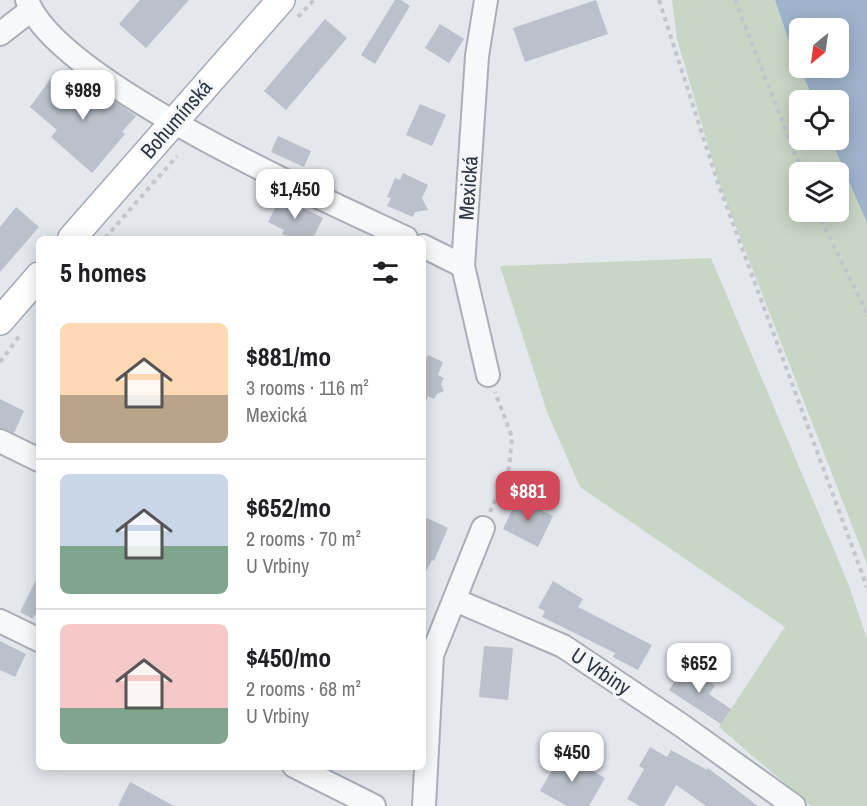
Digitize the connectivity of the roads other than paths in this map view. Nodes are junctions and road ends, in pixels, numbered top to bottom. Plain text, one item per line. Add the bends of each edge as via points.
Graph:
1 (281, 0) edge
2 (486, 0) edge
3 (29, 5) edge
4 (0, 34) edge
5 (173, 122) junction
6 (74, 236) edge
7 (402, 236) edge
8 (426, 248) edge
9 (463, 266) junction
10 (36, 282) edge
11 (12, 326) edge
12 (488, 375) road end
13 (0, 441) edge
14 (36, 459) edge
15 (483, 528) road end
16 (455, 600) junction
17 (0, 621) edge
18 (36, 639) edge
19 (428, 652) edge
20 (426, 729) edge
21 (302, 770) edge
22 (425, 770) edge
23 (374, 806) edge
24 (424, 806) edge
25 (794, 806) edge

1 - 5 main road, Bohumínská
2 - 9 street, Mexická via 477,56
3 - 4 street
3 - 5 street via 45,28 70,52
5 - 6 main road, Bohumínská
5 - 7 street
8 - 9 street
9 - 12 street, Mexická
10 - 11 main road
13 - 14 street
15 - 16 street
16 - 19 street
16 - 25 street, U Vrbiny via 563,646
17 - 18 street
19 - 20 street
21 - 23 street
22 - 24 street

